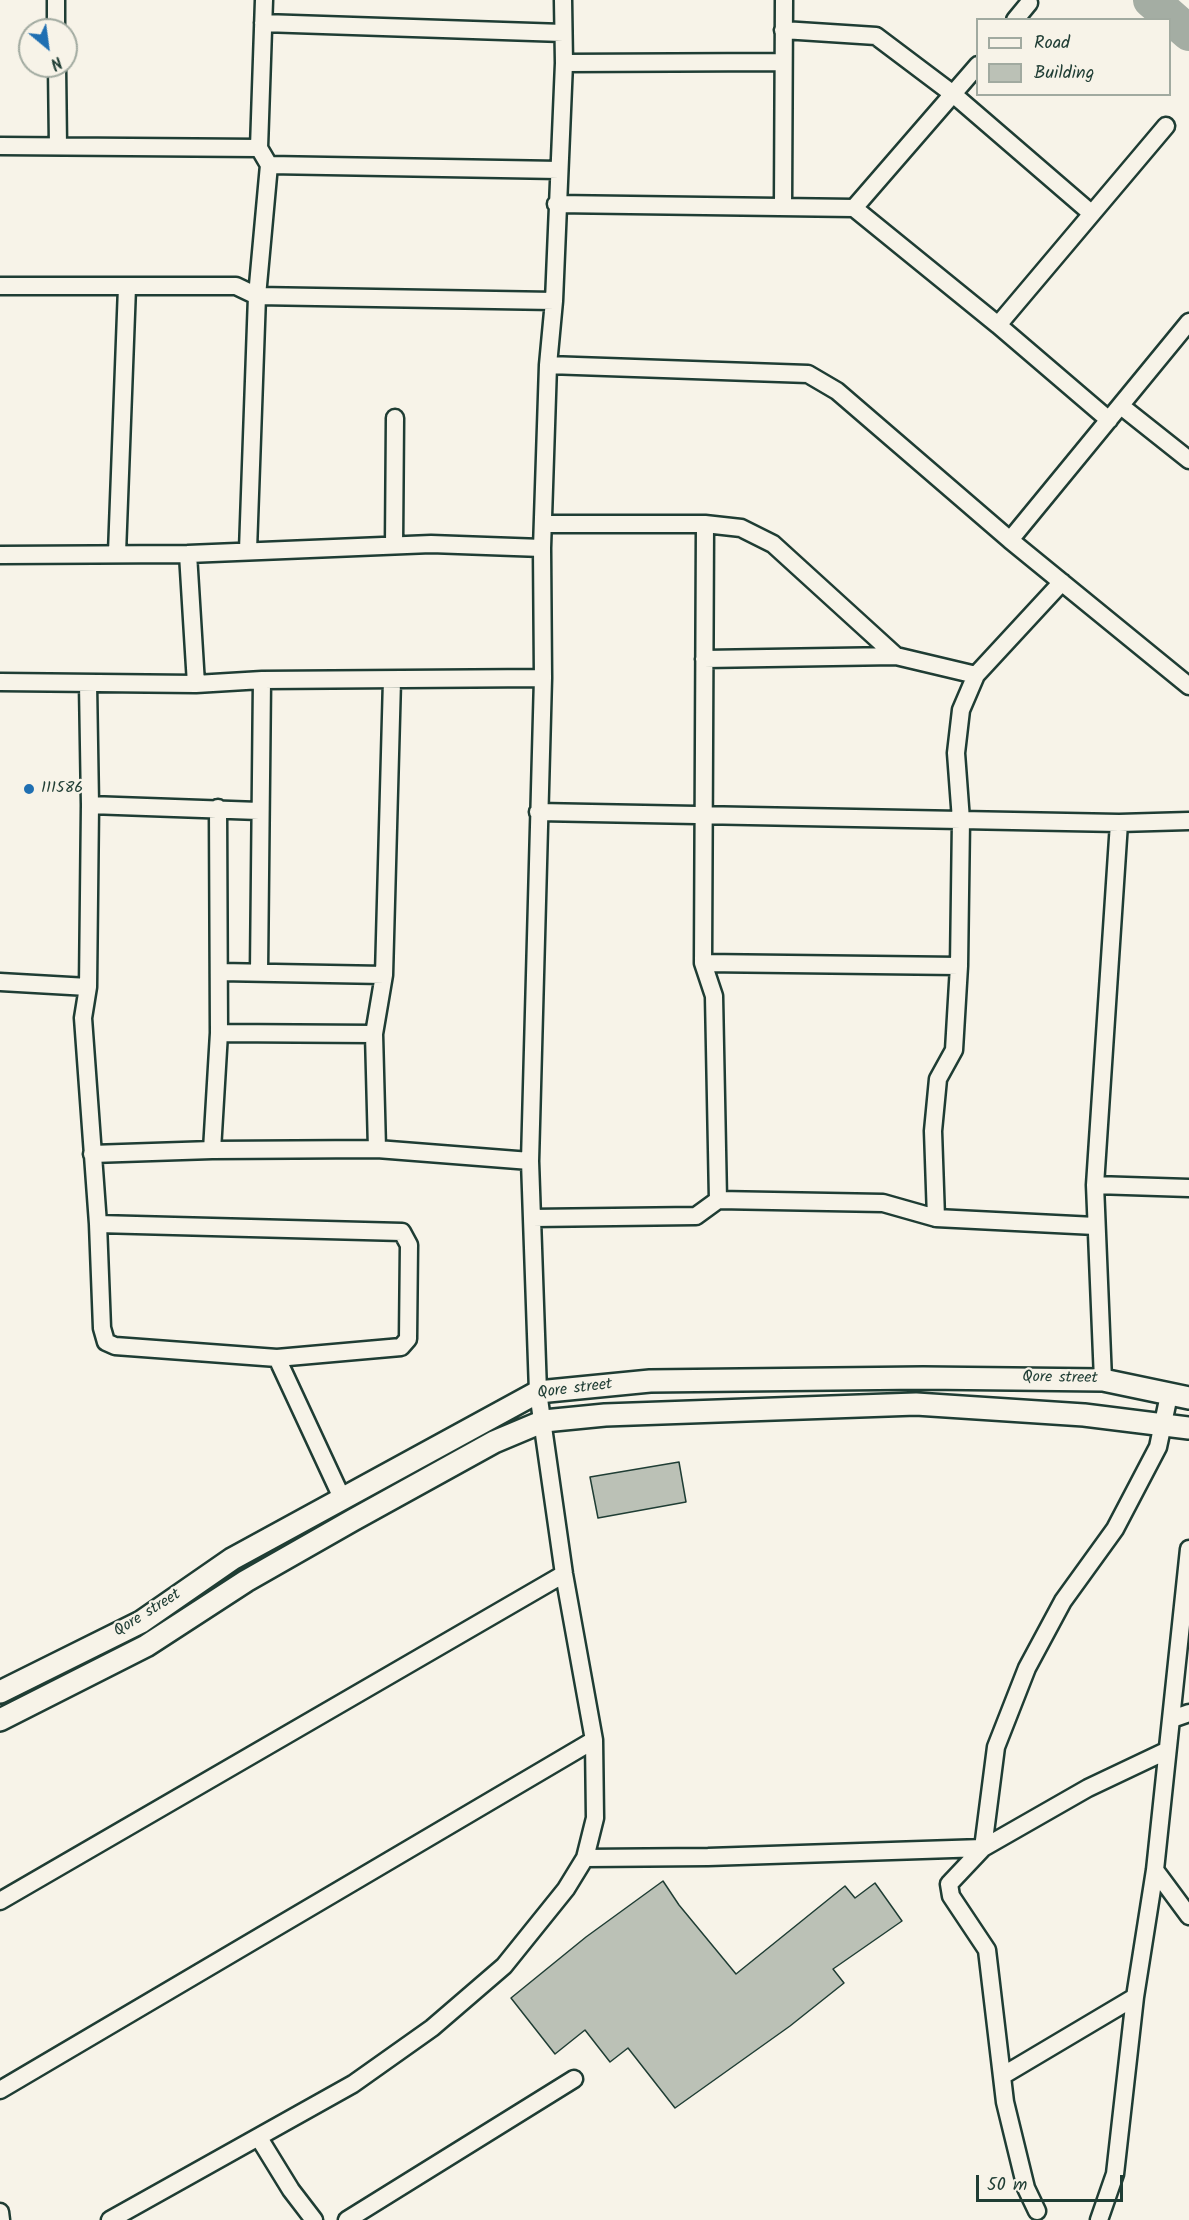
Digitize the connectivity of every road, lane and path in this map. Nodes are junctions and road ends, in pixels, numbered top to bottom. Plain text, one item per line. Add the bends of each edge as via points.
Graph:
1 (56, 0) edge
2 (264, 0) edge
3 (563, 0) edge
4 (784, 0) edge
5 (1029, 3) dead end
6 (56, 18) edge
7 (1017, 18) edge
8 (263, 23) junction
9 (783, 30) junction
10 (563, 33) junction
11 (783, 62) junction
12 (564, 63) junction
13 (976, 67) edge
14 (57, 78) edge
15 (953, 94) junction
16 (1166, 126) dead end
17 (58, 146) junction
18 (0, 147) edge
19 (260, 148) junction
20 (268, 165) junction
21 (559, 170) junction
22 (556, 204) junction
23 (783, 207) junction
24 (854, 208) junction
25 (1091, 213) junction
26 (0, 286) edge
27 (127, 287) junction
28 (257, 296) junction
29 (554, 300) junction
30 (1189, 322) edge
31 (998, 325) junction
32 (548, 365) junction
33 (1121, 405) junction
34 (395, 418) dead end
35 (1108, 420) junction
36 (1189, 460) edge
37 (544, 524) junction
38 (705, 524) junction
39 (1010, 540) junction
40 (394, 545) junction
41 (542, 548) junction
42 (248, 550) junction
43 (117, 553) junction
44 (188, 554) junction
45 (0, 555) edge
46 (1062, 582) junction
47 (896, 656) junction
48 (704, 659) junction
49 (976, 675) junction
50 (543, 678) junction
51 (262, 680) junction
52 (392, 680) junction
53 (0, 682) edge
54 (88, 684) junction
55 (196, 684) junction
56 (1189, 686) edge
57 (90, 806) junction
58 (218, 808) junction
59 (259, 811) junction
60 (538, 812) junction
61 (704, 813) junction
62 (961, 820) junction
63 (1189, 820) edge
64 (1119, 823) junction
65 (702, 963) junction
66 (959, 966) junction
67 (259, 971) junction
68 (220, 972) junction
69 (384, 975) junction
70 (0, 982) edge
71 (88, 987) junction
72 (219, 1033) junction
73 (374, 1034) junction
74 (377, 1149) junction
75 (212, 1150) junction
76 (92, 1154) junction
77 (530, 1161) junction
78 (1095, 1185) junction
79 (1189, 1188) edge
80 (718, 1200) junction
81 (532, 1218) junction
82 (936, 1218) junction
83 (98, 1224) junction
84 (1095, 1226) junction
85 (277, 1358) junction
86 (1103, 1380) junction
87 (538, 1392) junction
88 (1179, 1397) edge
89 (544, 1421) junction
90 (1162, 1427) junction
91 (1189, 1428) edge
92 (342, 1498) junction
93 (1189, 1549) edge
94 (564, 1574) junction
95 (0, 1692) edge
96 (1189, 1713) edge
97 (1172, 1719) junction
98 (0, 1720) edge
99 (594, 1740) junction
100 (1166, 1751) junction
101 (983, 1848) junction
102 (585, 1858) junction
103 (1155, 1870) junction
104 (0, 1901) edge
105 (1189, 1916) edge
106 (1135, 1997) junction
107 (1002, 2076) junction
108 (574, 2079) dead end
109 (0, 2090) edge
110 (259, 2138) junction
111 (1037, 2211) dead end
112 (0, 2212) edge
113 (1, 2220) edge
114 (110, 2220) edge
115 (314, 2220) edge
116 (347, 2220) edge
117 (1099, 2220) edge

1 - 6 street
2 - 8 street
3 - 10 street
4 - 9 street
5 - 7 street
8 - 10 street
8 - 19 street
9 - 11 street
9 - 15 street via 876,36
10 - 12 street
11 - 12 street
11 - 23 street
12 - 21 street
13 - 15 street
14 - 17 street
15 - 24 street
15 - 25 street
16 - 25 street
17 - 18 street
17 - 19 street
19 - 20 street
20 - 21 street
20 - 28 street
21 - 22 street
22 - 23 street
22 - 29 street
23 - 24 street
24 - 31 street
25 - 31 street
26 - 27 street
27 - 28 street via 236,286
27 - 43 street
28 - 29 street
28 - 42 street
29 - 32 street
30 - 33 street
31 - 35 street
32 - 37 street
32 - 39 street via 808,374 837,391
33 - 35 street
33 - 36 street
34 - 40 street
35 - 39 street
37 - 38 street
37 - 41 street
38 - 47 street via 741,528 773,544
38 - 48 street
39 - 46 street
40 - 41 street
40 - 42 street
41 - 50 street
42 - 44 street
43 - 44 street
43 - 45 street
44 - 55 street
46 - 49 street
46 - 56 street
47 - 48 street
47 - 49 street
48 - 61 street
49 - 62 street via 961,710 956,753
50 - 52 street
50 - 60 street
51 - 52 street
51 - 55 street
51 - 59 street
52 - 69 street
53 - 54 street
54 - 55 street
54 - 57 street
57 - 58 street
57 - 71 street
58 - 59 street
58 - 68 street
59 - 67 street
60 - 61 street
60 - 77 street
61 - 62 street
61 - 65 street
62 - 64 street
62 - 66 street
63 - 64 street
64 - 78 street
65 - 66 street
65 - 80 street via 714,996
66 - 82 street via 954,1050 938,1079 933,1131
67 - 68 street
67 - 69 street
68 - 72 street
69 - 73 street
70 - 71 street
71 - 76 street via 83,1018
72 - 73 street
72 - 75 street
73 - 74 street
74 - 75 street
74 - 77 street
75 - 76 street
76 - 83 street
77 - 81 street
78 - 79 street
78 - 84 street
80 - 81 street via 696,1216
80 - 82 street via 883,1203
81 - 87 street
82 - 84 street
83 - 85 street via 102,1328 106,1342 115,1346
83 - 85 street via 402,1232 409,1245 410,1327 408,1339 401,1347
84 - 86 street
85 - 92 street
86 - 87 street, Qore street via 650,1382
86 - 88 street, Qore street
87 - 89 street
87 - 92 street, Qore street
88 - 90 street
89 - 90 street, Qore street via 605,1415 916,1404 1084,1415
89 - 94 street
89 - 98 street, Qore street via 494,1442 246,1581 146,1646
90 - 91 street, Qore street
90 - 101 street via 1158,1447 1115,1529 1063,1601 1028,1668 996,1747
92 - 95 street, Qore street via 232,1558 141,1622
93 - 97 street
94 - 99 street
94 - 104 street
96 - 97 street
97 - 100 street
99 - 102 street via 595,1818
99 - 109 street
100 - 101 street via 1088,1788
100 - 103 street
101 - 102 street
101 - 107 street via 950,1884 951,1896 987,1950
102 - 110 street via 566,1889 504,1966 441,2020 353,2084
103 - 105 street
103 - 106 street
106 - 107 street
106 - 117 street via 1114,2174
107 - 111 street via 1026,2188
108 - 116 street
110 - 114 street
110 - 115 street
112 - 113 street

